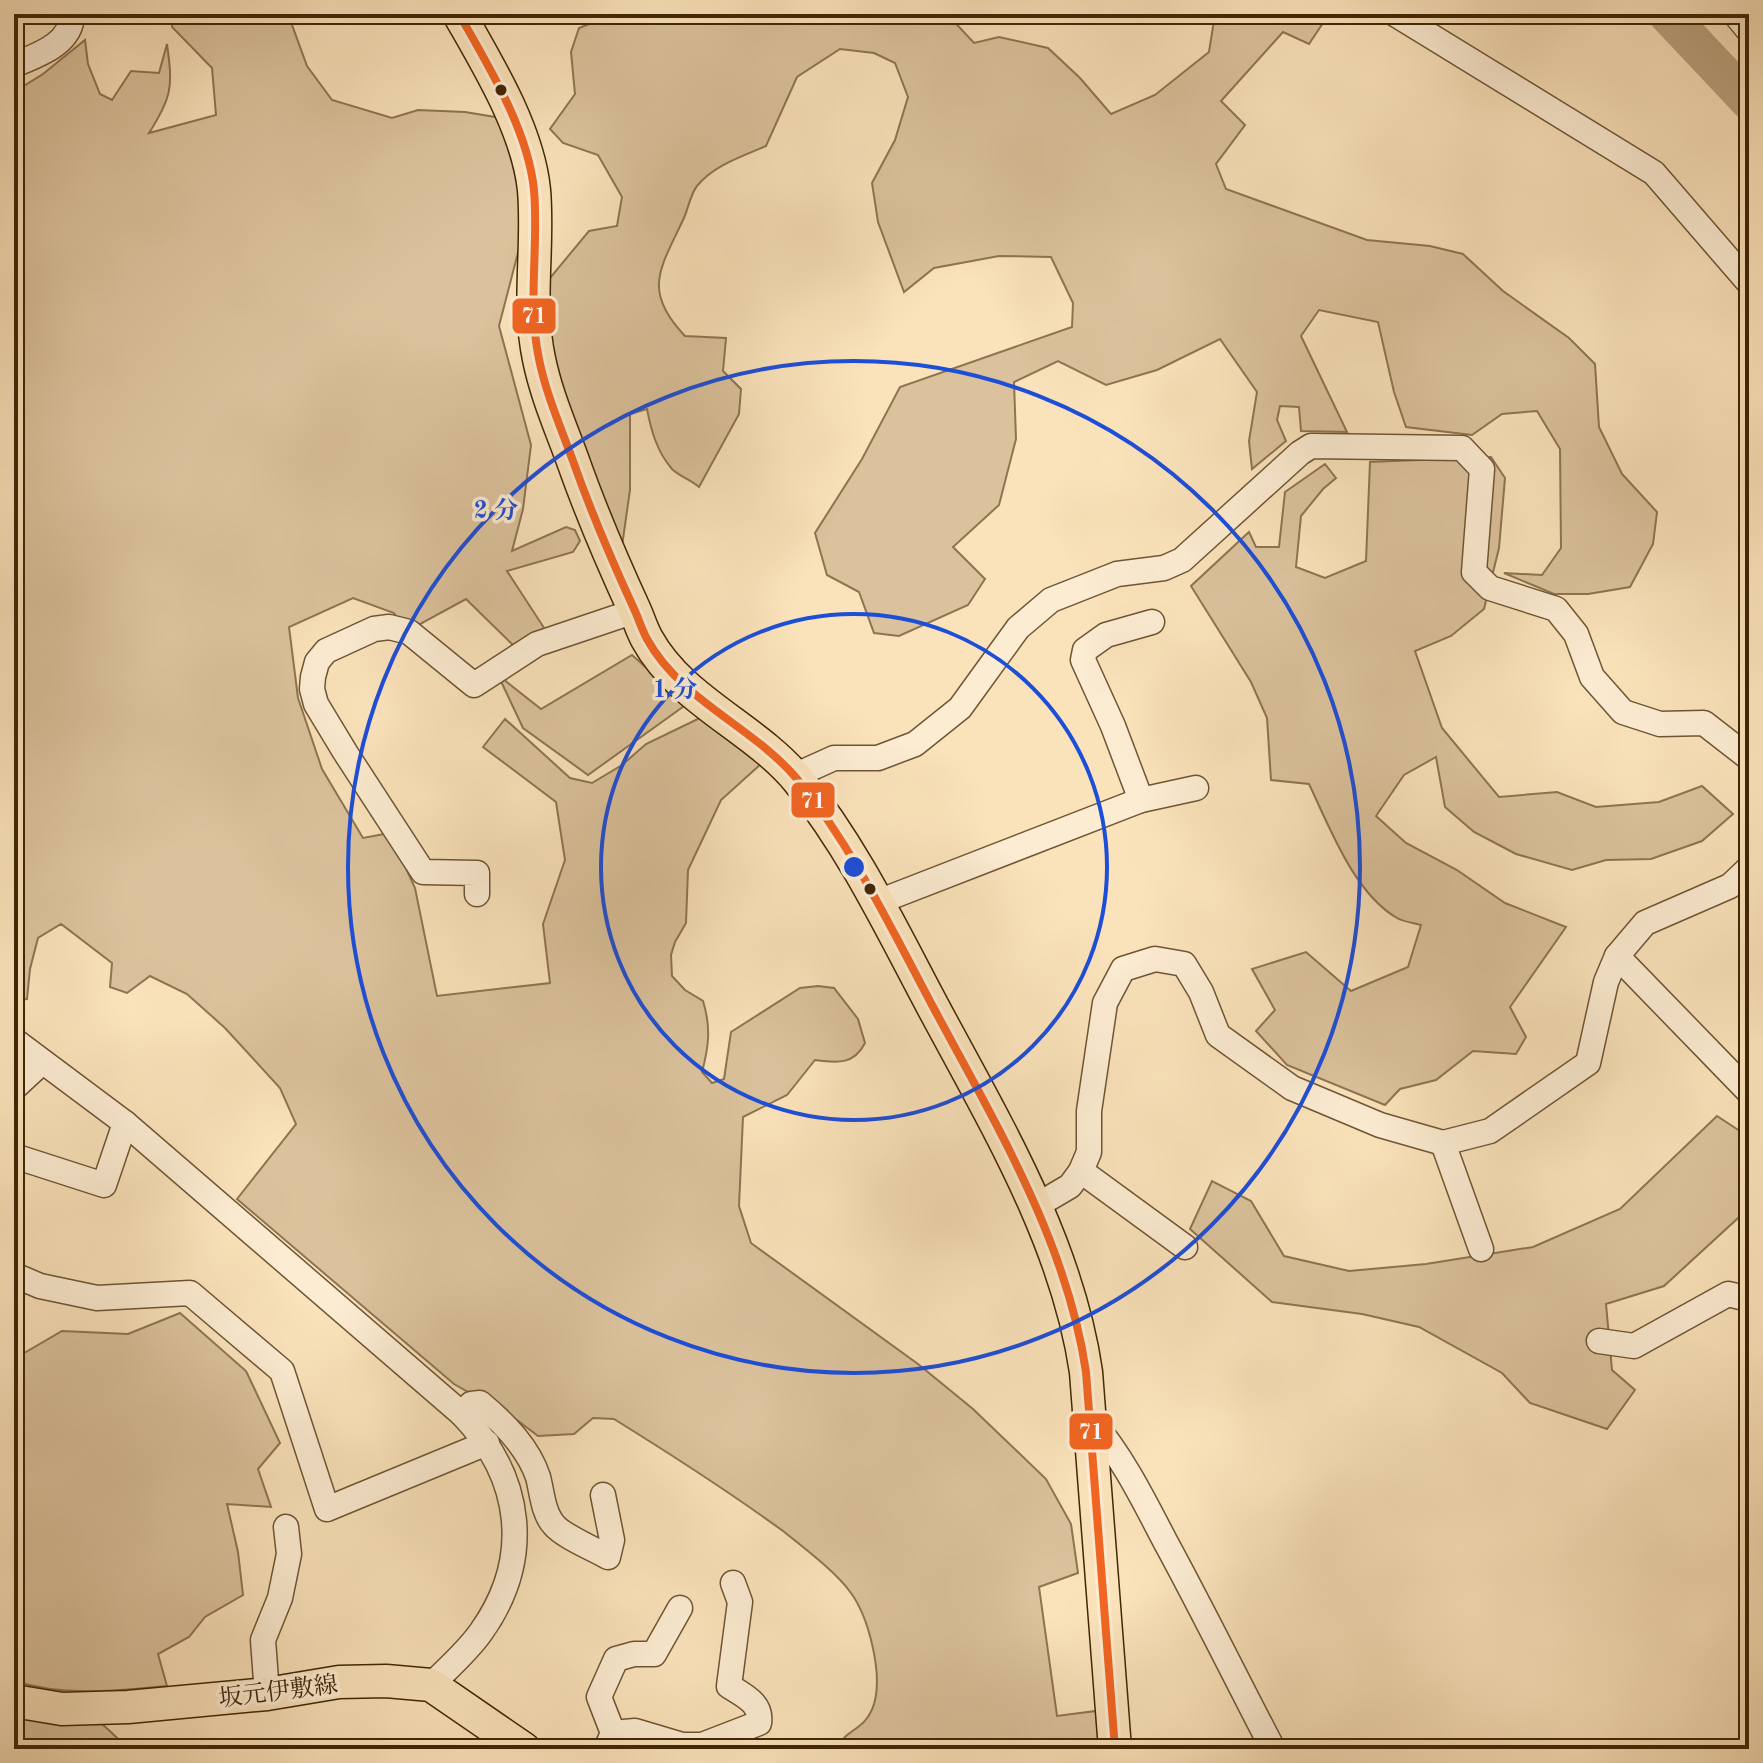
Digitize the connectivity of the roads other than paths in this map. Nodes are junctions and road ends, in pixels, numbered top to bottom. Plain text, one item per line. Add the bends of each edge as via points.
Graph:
1 (72, 14) edge
2 (459, 14) edge
3 (1395, 14) edge
4 (1735, 14) edge
5 (1749, 31) edge
6 (14, 65) edge
7 (1749, 283) edge
8 (635, 611) junction
9 (1152, 622) dead end
10 (1749, 758) edge
11 (794, 776) junction
12 (1196, 788) dead end
13 (1141, 800) junction
14 (1749, 868) edge
15 (477, 894) dead end
16 (878, 902) junction
17 (1617, 956) junction
18 (14, 1040) edge
19 (41, 1063) junction
20 (14, 1088) edge
21 (1749, 1092) edge
22 (125, 1123) junction
23 (1443, 1143) junction
24 (14, 1156) edge
25 (1081, 1171) junction
26 (1036, 1206) junction
27 (1185, 1247) dead end
28 (1481, 1249) dead end
29 (14, 1275) edge
30 (1749, 1299) edge
31 (1599, 1341) dead end
32 (462, 1414) junction
33 (1091, 1420) junction
34 (487, 1443) junction
35 (603, 1495) dead end
36 (286, 1527) dead end
37 (733, 1583) dead end
38 (680, 1608) dead end
39 (431, 1685) junction
40 (267, 1694) junction
41 (14, 1701) edge
42 (609, 1741) edge
43 (524, 1749) edge
44 (1115, 1749) edge
45 (1273, 1749) edge

1 - 6 street via 72,24 51,50
2 - 8 main road via 530,161 539,361 598,531
3 - 7 street via 1654,173
4 - 5 street
8 - 11 main road via 668,669
8 - 15 street via 537,644 474,685 409,632 389,627 326,651 317,662 312,689 316,704 423,872 477,873
9 - 13 street via 1106,635 1085,650 1083,660
10 - 11 street via 1704,723 1660,724 1623,712 1592,677 1576,634 1556,609 1490,588 1474,572 1482,469 1462,448 1311,446 1182,560 1164,568 1117,574 1051,600 1018,628 960,708 915,744 878,758 834,758
11 - 16 main road
12 - 13 street
13 - 16 street
14 - 17 street via 1730,886 1645,923
16 - 26 main road
17 - 21 street
17 - 23 street via 1588,1063 1490,1131
18 - 19 street
19 - 20 street
19 - 22 street
22 - 24 street via 104,1185
22 - 32 street
23 - 25 street via 1380,1125 1292,1088 1218,1035 1184,964 1155,959 1123,969 1105,1003 1089,1111 1089,1152
23 - 28 street
25 - 26 street via 1070,1186
25 - 27 street
26 - 33 main road via 1081,1338
29 - 34 street via 97,1298 190,1293 282,1371 327,1509
30 - 31 street via 1728,1294 1634,1346
32 - 34 street
32 - 35 street via 480,1403 501,1420 537,1473 554,1526 608,1557 612,1540
33 - 44 main road
33 - 45 street via 1116,1450
34 - 39 street via 512,1505 513,1564 483,1629
36 - 40 street via 289,1554 280,1598 263,1640
37 - 42 street via 740,1602 729,1686 757,1705 759,1723 702,1745 682,1745 635,1731
38 - 42 street via 654,1654 616,1659 599,1697
39 - 40 main road, 坂元伊敷線 via 339,1682
39 - 43 main road, 坂元伊敷線
40 - 41 main road, 坂元伊敷線 via 101,1709

